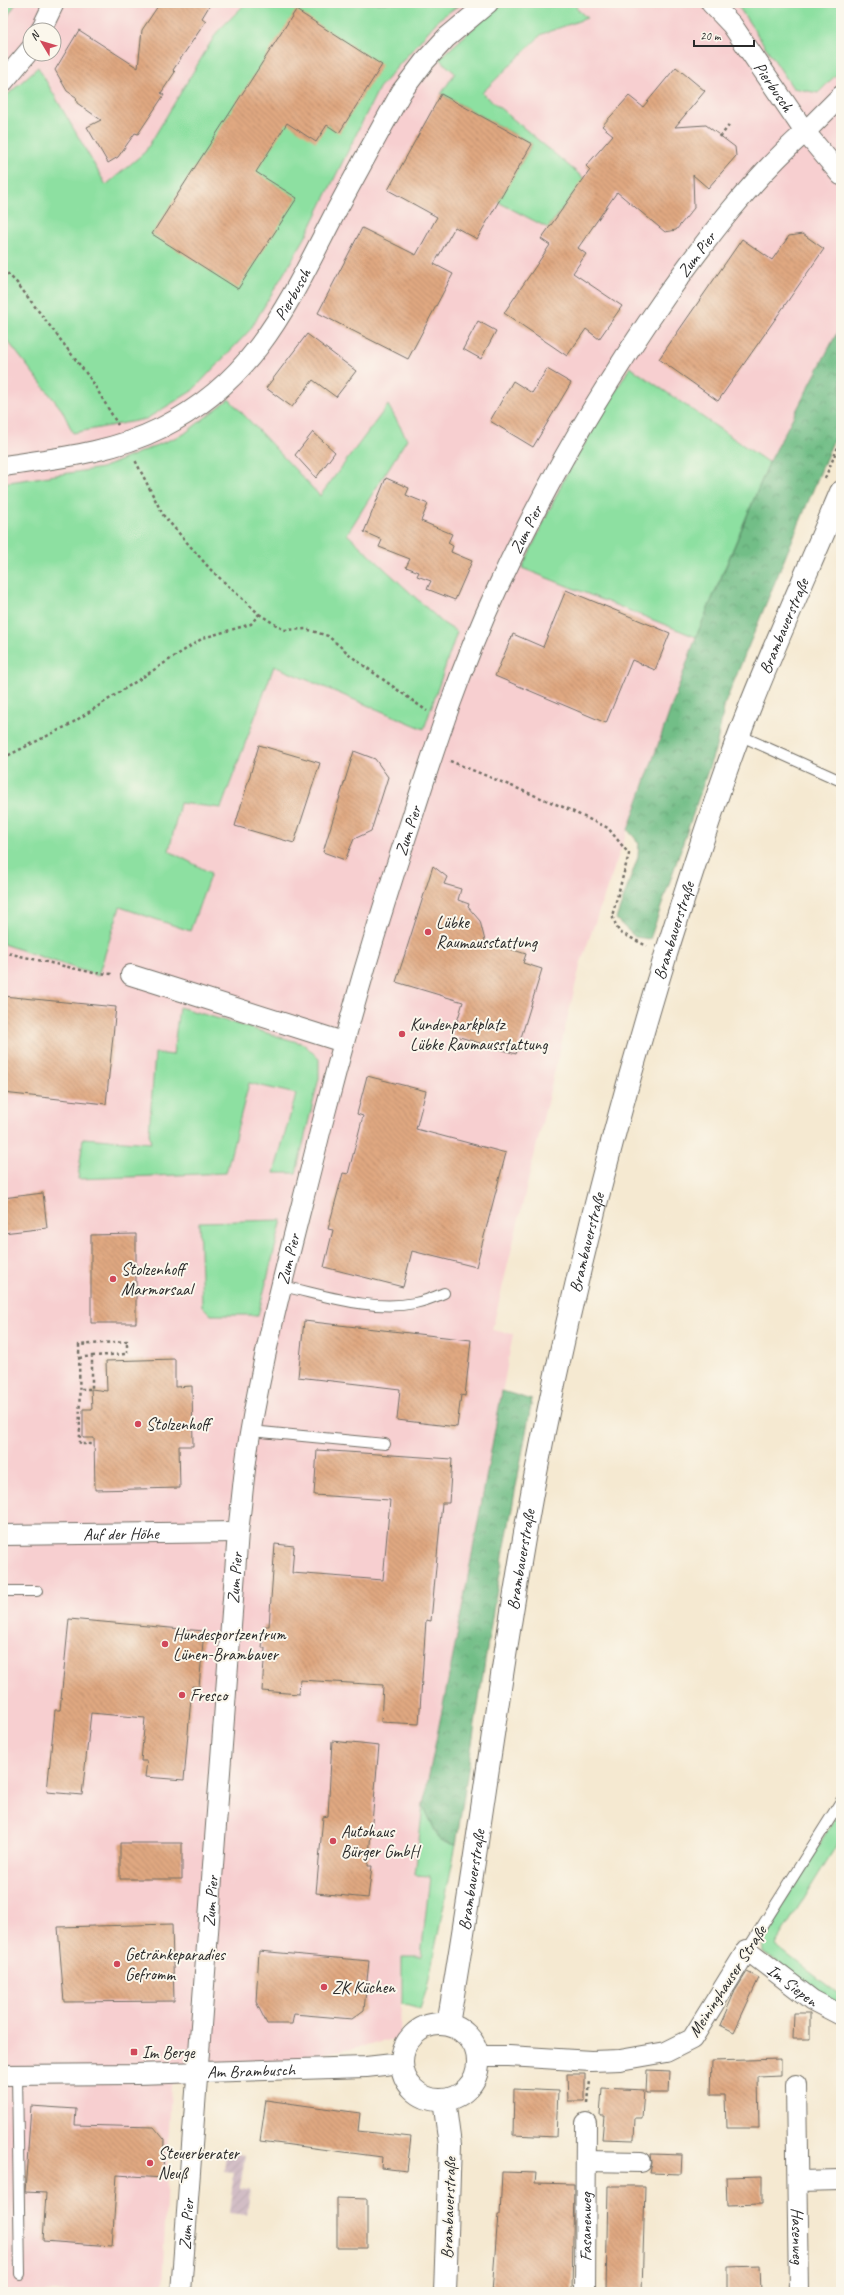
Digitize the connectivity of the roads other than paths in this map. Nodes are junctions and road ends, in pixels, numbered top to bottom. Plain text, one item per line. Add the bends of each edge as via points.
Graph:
1 (54, 3) edge
2 (488, 3) edge
3 (711, 3) edge
4 (45, 22) edge
5 (22, 59) edge
6 (3, 82) edge
7 (841, 96) edge
8 (805, 132) junction
9 (841, 175) edge
10 (3, 466) edge
11 (841, 492) edge
12 (739, 735) junction
13 (841, 781) edge
14 (131, 975) road end
15 (343, 1042) junction
16 (282, 1286) junction
17 (444, 1294) dead end
18 (251, 1431) junction
19 (385, 1444) dead end
20 (238, 1532) junction
21 (3, 1535) edge
22 (3, 1591) edge
23 (37, 1591) dead end
24 (841, 1801) edge
25 (747, 1950) junction
26 (841, 2015) edge
27 (448, 2024) junction
28 (478, 2056) junction
29 (402, 2063) junction
30 (197, 2071) junction
31 (10, 2074) edge
32 (796, 2085) dead end
33 (444, 2100) junction
34 (586, 2123) road end
35 (586, 2161) junction
36 (641, 2162) dead end
37 (841, 2180) edge
38 (799, 2181) junction
39 (20, 2274) dead end
40 (180, 2292) edge
41 (445, 2292) edge
42 (584, 2292) edge
43 (799, 2292) edge

1 - 4 street
2 - 10 street, Pierbusch via 446,38 402,91 288,303 262,343 216,394 160,429 126,442 80,455
3 - 8 street, Pierbusch via 732,25
5 - 6 street
7 - 8 street, Pierbusch
8 - 9 street
8 - 15 street, Zum Pier via 775,158 736,203 642,331 564,455 528,525 471,649 445,719 397,863
11 - 12 main road, Brambauerstraße
12 - 13 lane
12 - 27 main road, Brambauerstraße via 666,956 610,1148 578,1280 535,1480 496,1710
14 - 15 street
15 - 16 street, Zum Pier
16 - 17 lane via 388,1306 416,1303
16 - 18 street, Zum Pier
18 - 19 lane
18 - 20 street, Zum Pier
20 - 21 street, Auf der Höhe
20 - 30 street, Zum Pier
22 - 23 lane
24 - 25 lane, Meininghauser Straße
25 - 26 street, Im Siepen via 812,2000
25 - 28 street, Meininghauser Straße via 692,2039 666,2052 620,2060 591,2061
27 - 28 main road via 457,2027 471,2039
27 - 29 main road via 426,2026 416,2032 403,2051
28 - 33 main road via 474,2080 456,2097
29 - 30 street, Am Brambusch via 366,2067
29 - 33 main road via 404,2073 415,2090 424,2096
30 - 31 street, Am Brambusch
30 - 40 street, Zum Pier
31 - 39 lane
32 - 38 street, Hasenweg
33 - 41 main road, Brambauerstraße via 450,2145
34 - 35 street, Fasanenweg
35 - 36 street
35 - 42 street, Fasanenweg
37 - 38 street
38 - 43 street, Hasenweg

